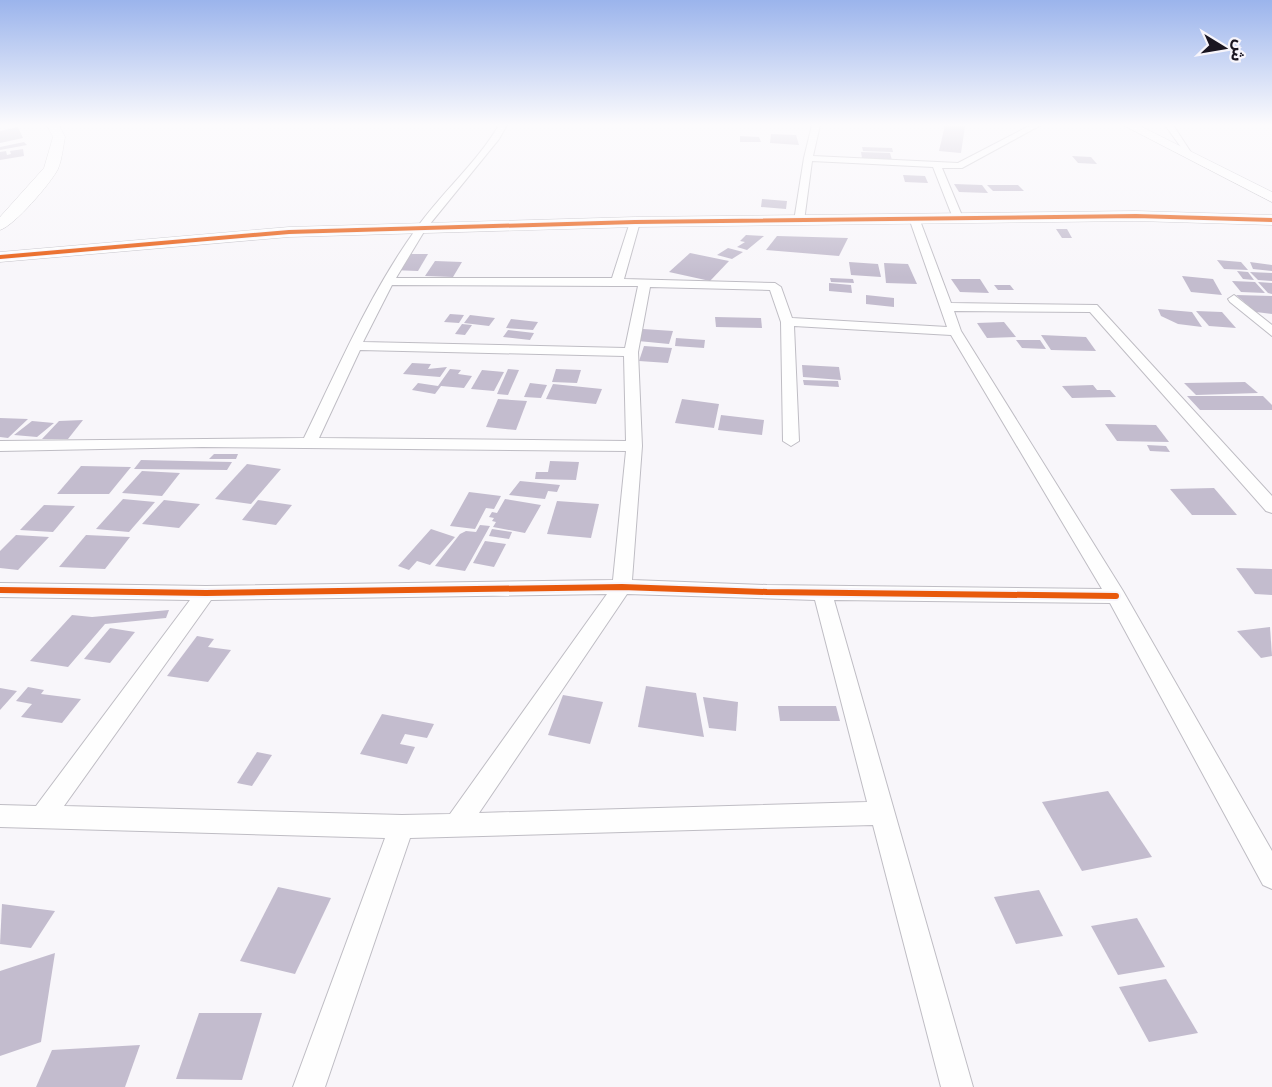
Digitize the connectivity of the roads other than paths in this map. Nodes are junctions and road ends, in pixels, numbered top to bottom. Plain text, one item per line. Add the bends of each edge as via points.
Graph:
1 (45, 176) edge
2 (467, 176) edge
3 (805, 176) edge
4 (940, 176) edge
5 (1229, 176) edge
6 (1272, 198) edge
7 (914, 218) junction
8 (958, 218) junction
9 (1272, 220) edge
10 (799, 221) junction
11 (635, 222) junction
12 (0, 225) edge
13 (422, 228) junction
14 (0, 257) edge
15 (387, 281) junction
16 (617, 282) junction
17 (645, 283) junction
18 (1234, 299) dead end
19 (946, 307) junction
20 (787, 322) junction
21 (955, 331) junction
22 (1272, 332) edge
23 (356, 346) junction
24 (631, 352) junction
25 (791, 441) dead end
26 (309, 444) junction
27 (0, 446) edge
28 (634, 446) junction
29 (1272, 507) edge
30 (622, 587) junction
31 (0, 590) edge
32 (822, 591) junction
33 (206, 593) junction
34 (1116, 596) junction
35 (882, 813) junction
36 (0, 816) edge
37 (43, 816) junction
38 (456, 826) junction
39 (402, 827) junction
40 (1272, 876) edge
41 (309, 1087) edge
42 (957, 1087) edge

1 - 12 street
2 - 13 street
3 - 10 street
4 - 8 street
5 - 6 street
7 - 8 street
7 - 10 street
7 - 19 street
8 - 9 street via 1136,216
10 - 11 street
11 - 13 street
11 - 16 street
13 - 14 street via 289,232
13 - 15 street
15 - 16 street
15 - 23 street
16 - 17 street
17 - 20 street via 775,287
17 - 24 street
18 - 22 street
19 - 21 street
19 - 29 street via 1093,308
20 - 21 street
20 - 25 street
21 - 34 street
23 - 24 street
23 - 26 street
24 - 28 street
26 - 27 street
26 - 28 street
28 - 30 street
30 - 32 street
30 - 33 street
30 - 38 street
31 - 33 street
32 - 34 street
32 - 35 street
33 - 37 street
34 - 40 street
35 - 38 street
35 - 42 street
36 - 37 street
37 - 39 street
38 - 39 street
39 - 41 street

